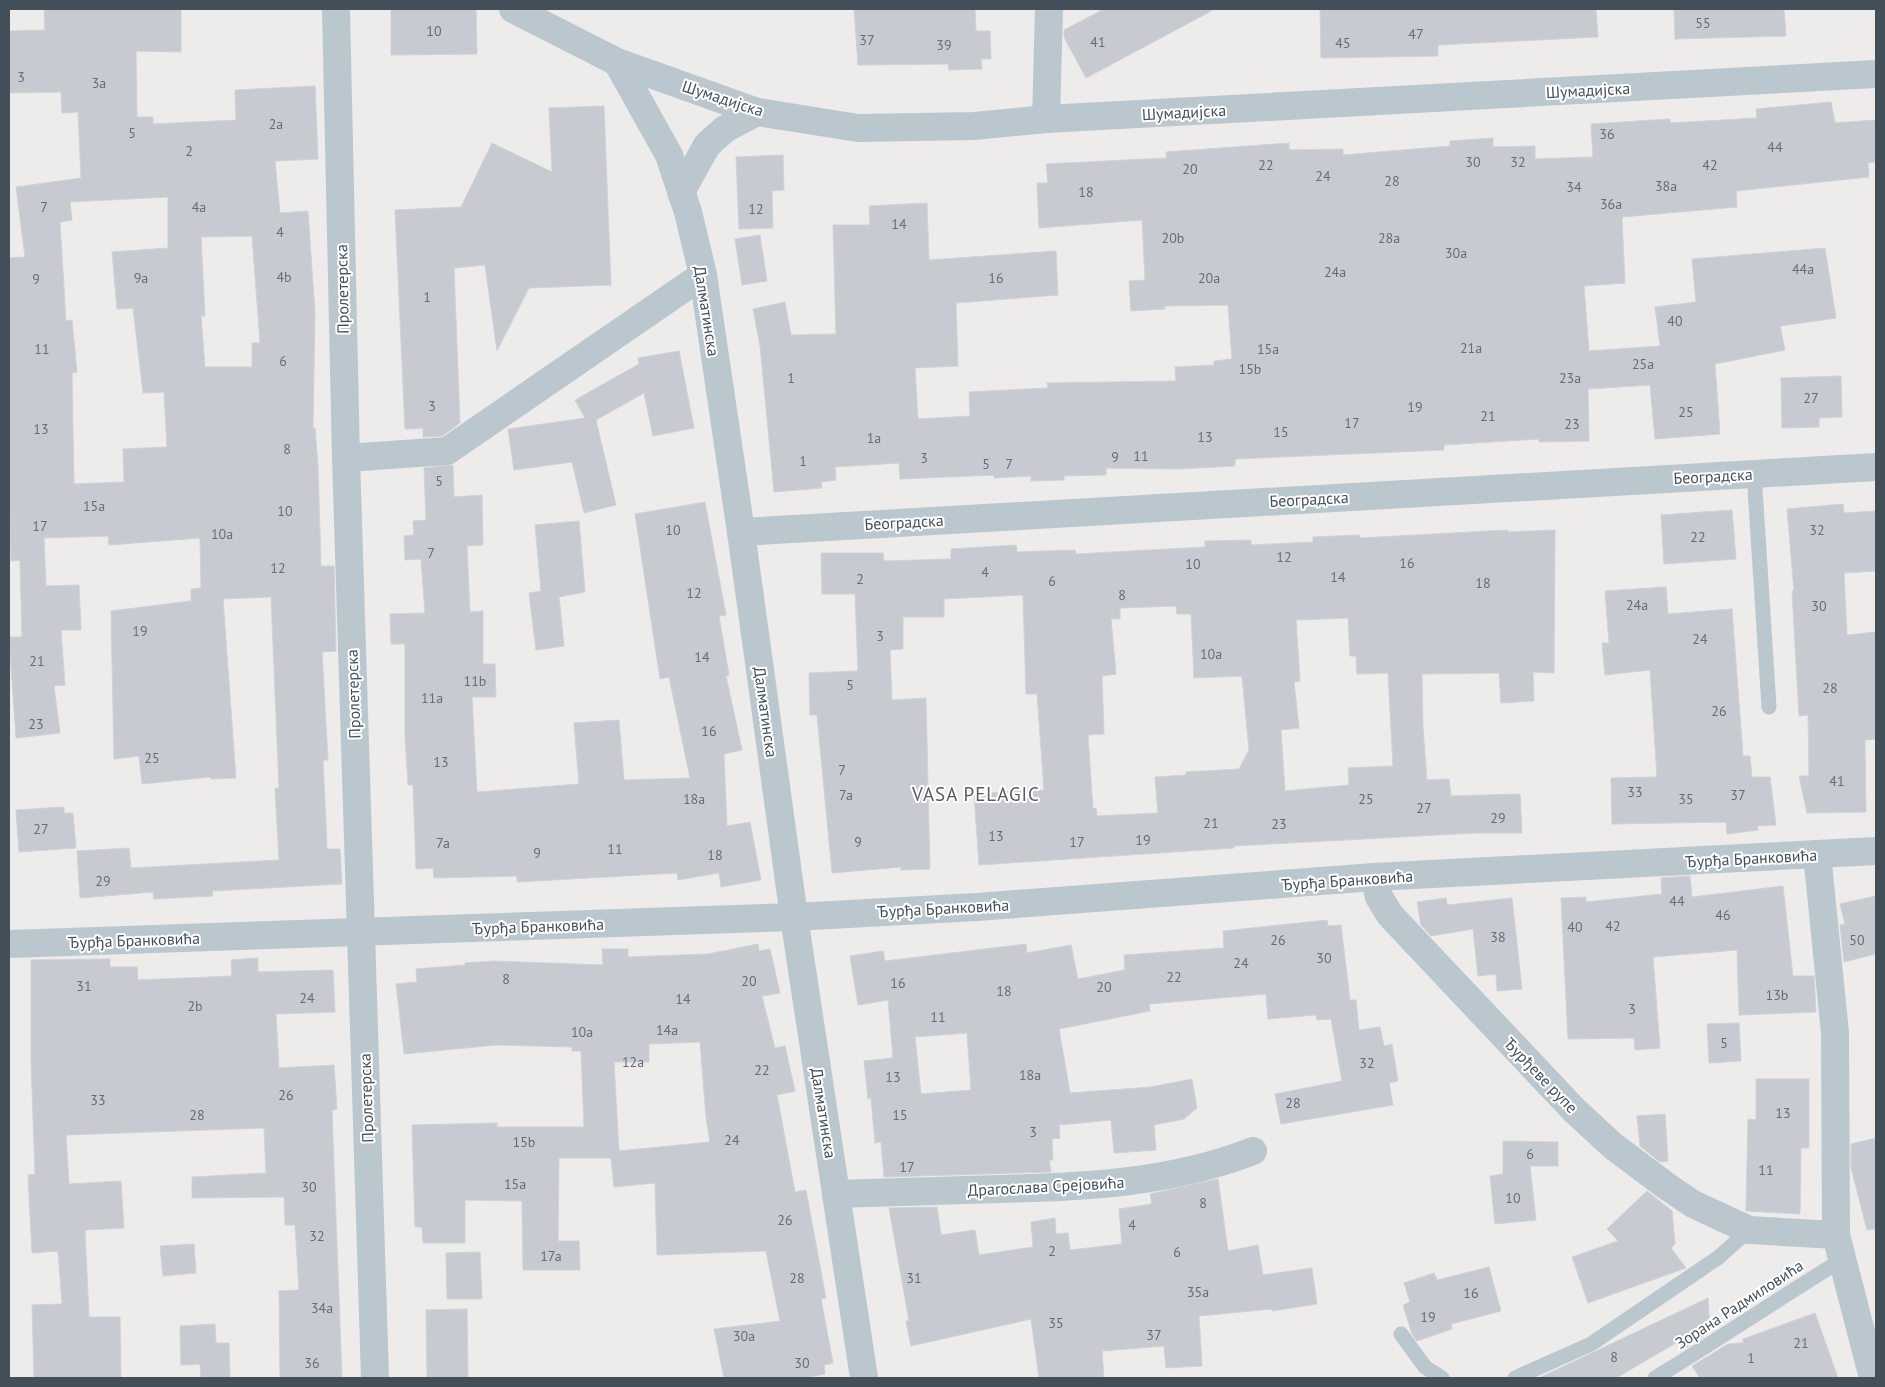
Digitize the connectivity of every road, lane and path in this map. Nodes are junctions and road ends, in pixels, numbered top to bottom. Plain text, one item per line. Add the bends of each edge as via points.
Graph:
1 (336, 9) edge
2 (513, 9) edge
3 (1049, 9) edge
4 (617, 62) junction
5 (1876, 74) edge
6 (757, 112) junction
7 (1046, 119) junction
8 (681, 192) junction
9 (703, 275) junction
10 (346, 458) junction
11 (1876, 467) edge
12 (1754, 474) junction
13 (741, 532) junction
14 (1769, 707) dead end
15 (1876, 852) edge
16 (1818, 854) junction
17 (1374, 877) junction
18 (794, 916) junction
19 (361, 932) junction
20 (9, 944) edge
21 (1253, 1151) dead end
22 (836, 1194) junction
23 (1749, 1230) junction
24 (1839, 1247) junction
25 (1401, 1334) dead end
26 (375, 1378) edge
27 (864, 1378) edge
28 (1442, 1378) edge
29 (1515, 1378) edge
30 (1655, 1378) edge
31 (1873, 1378) edge

1 - 10 street, Пролетерска
2 - 4 street, Шумадијска
3 - 7 street
4 - 6 street, Шумадијска
4 - 8 street, Далматинска via 669,155
5 - 7 street, Шумадијска
6 - 7 street, Шумадијска via 858,128 974,126
6 - 8 street via 725,129 707,145
8 - 9 street, Далматинска
9 - 10 street via 447,451
9 - 13 street, Далматинска
10 - 19 street, Пролетерска
11 - 12 street, Београдска
12 - 13 street, Београдска
12 - 14 lane
13 - 18 street, Далматинска
15 - 16 street, Ђурђа Бранковића
16 - 17 street, Ђурђа Бранковића
16 - 24 street via 1835,1033
17 - 18 street, Ђурђа Бранковића via 977,907
17 - 23 street, Ђурђеве рупе via 1390,916 1574,1110 1613,1146 1665,1185 1693,1204
18 - 19 street, Ђурђа Бранковића
18 - 22 street, Далматинска
19 - 20 street, Ђурђа Бранковића
19 - 26 street, Пролетерска
21 - 22 street, Драгослава Срејовића via 1189,1172 1077,1187
22 - 27 street, Далматинска
23 - 24 street, Ђурђеве рупе
23 - 29 lane via 1719,1257 1590,1344
24 - 30 lane, Зорана Радмиловића via 1792,1289
24 - 31 street
25 - 28 lane via 1425,1367

